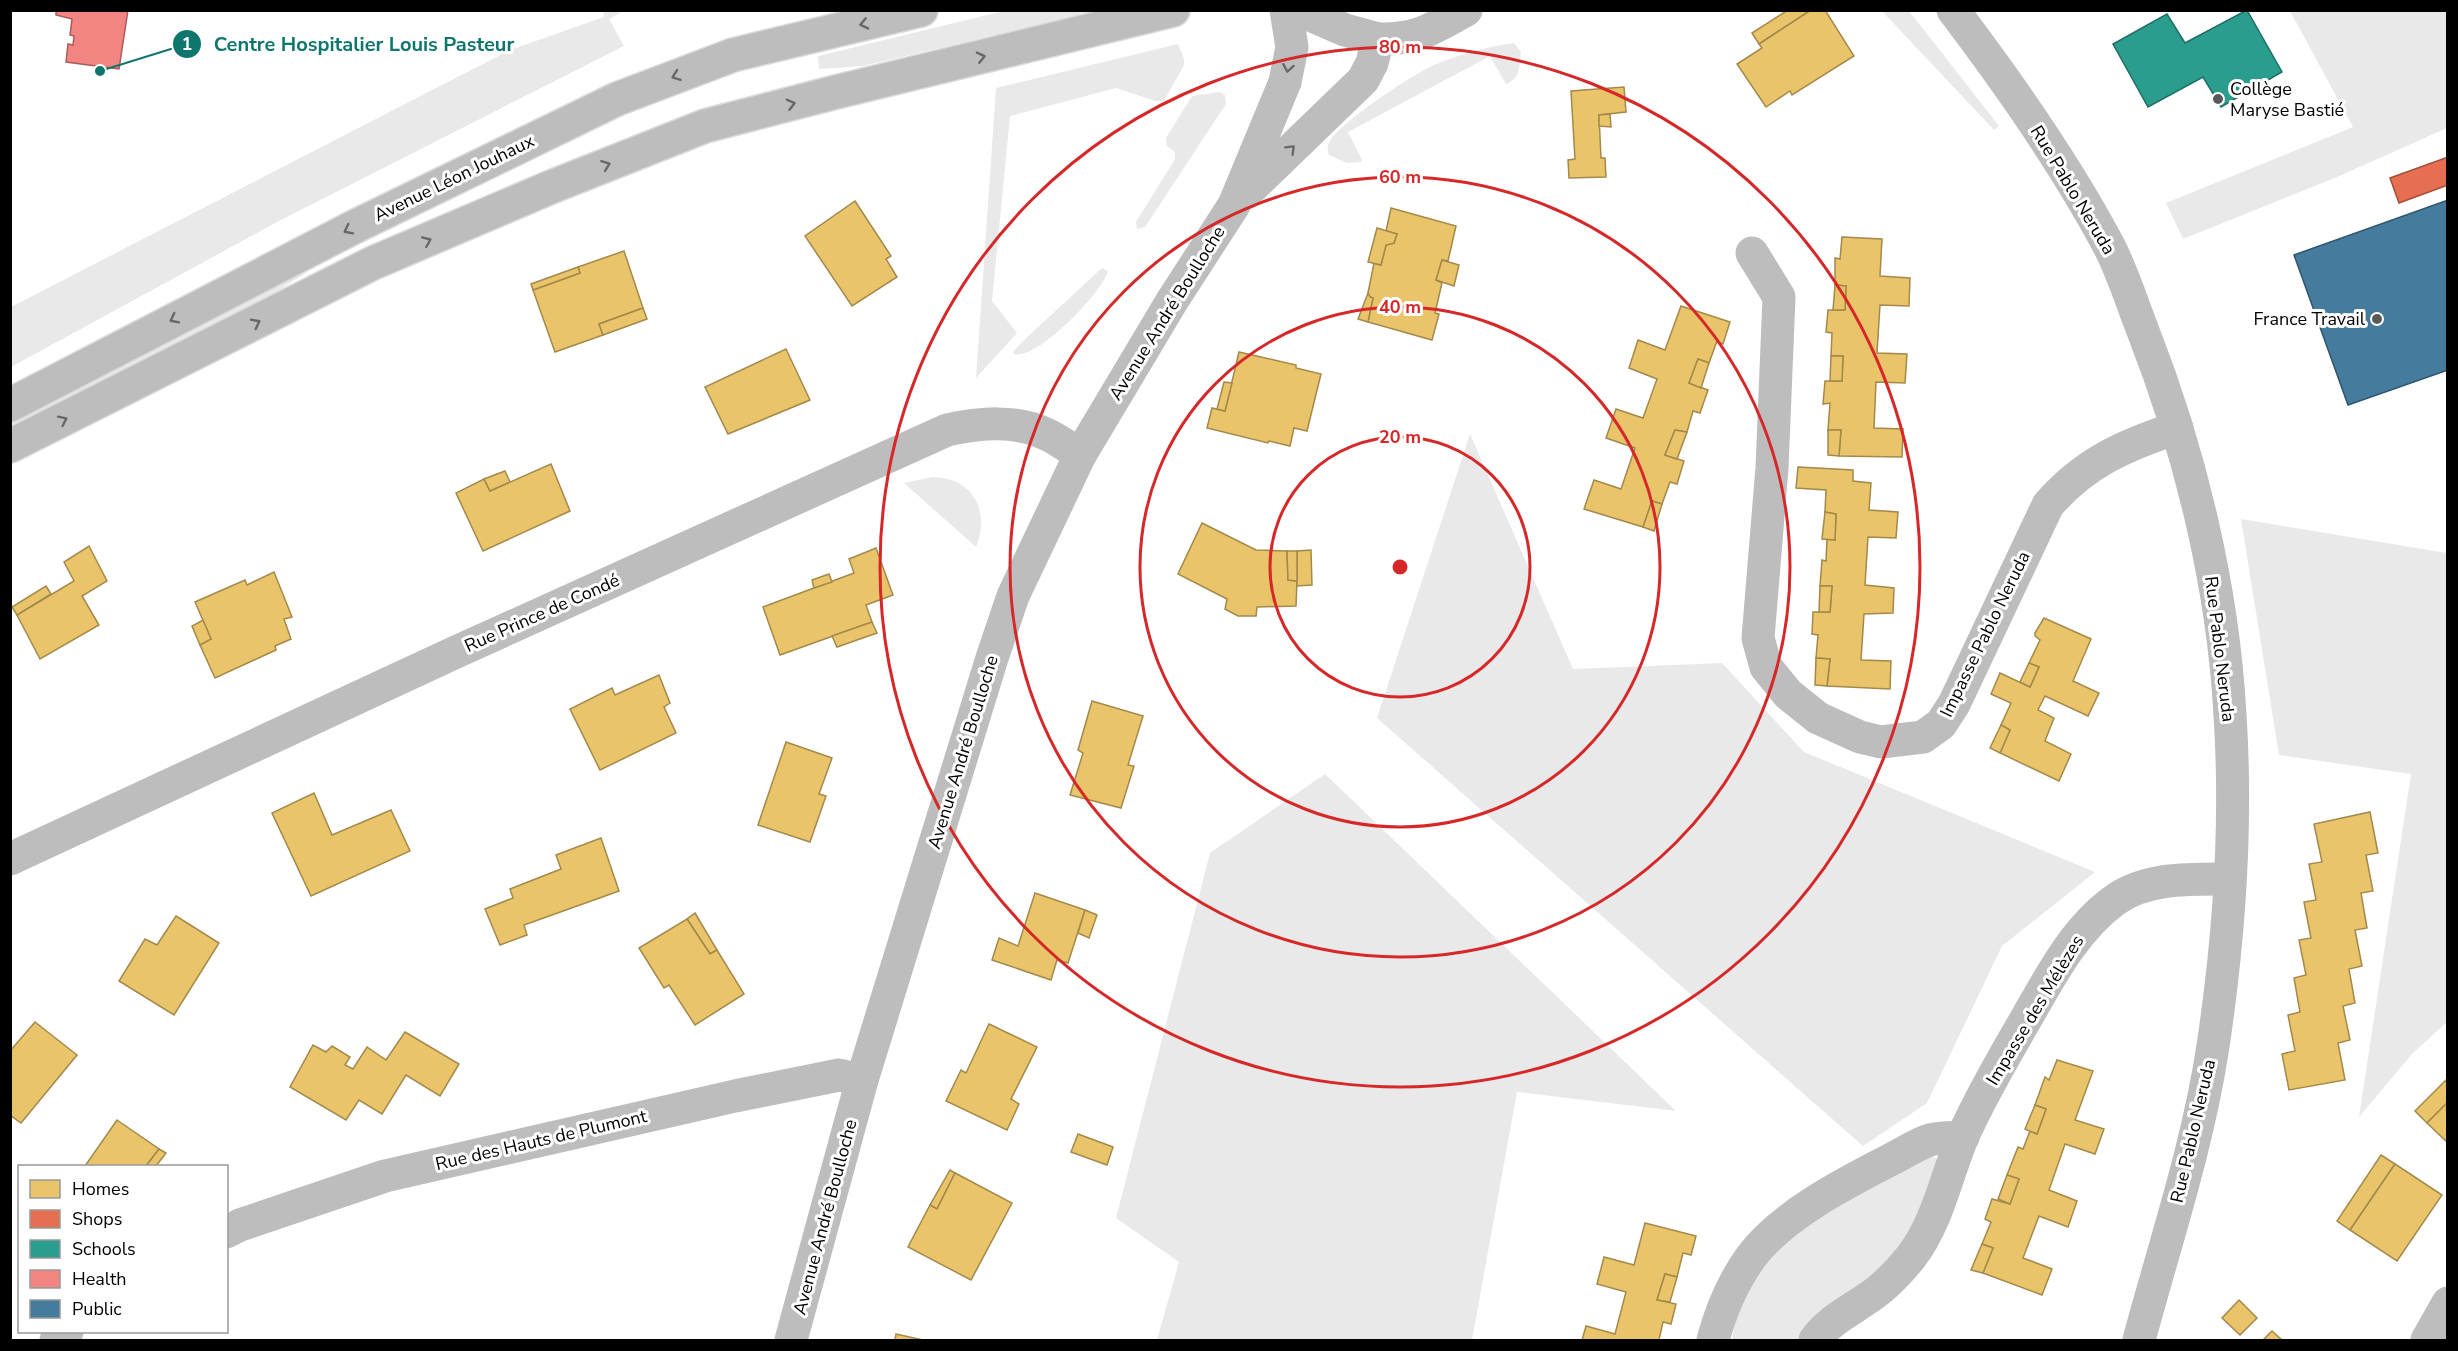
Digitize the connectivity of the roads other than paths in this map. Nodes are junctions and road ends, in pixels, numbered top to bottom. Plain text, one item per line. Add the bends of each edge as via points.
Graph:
1 (921, 10) edge
2 (1173, 10) edge
3 (1286, 10) edge
4 (1299, 10) edge
5 (1466, 10) edge
6 (1953, 10) edge
7 (1378, 39) junction
8 (1234, 205) junction
9 (1752, 253) dead end
10 (10, 405) edge
11 (2177, 428) junction
12 (10, 446) edge
13 (1080, 455) junction
14 (10, 859) edge
15 (2229, 879) junction
16 (862, 1080) junction
17 (1963, 1137) junction
18 (228, 1231) edge
19 (2448, 1302) edge
20 (791, 1341) edge
21 (1713, 1341) edge
22 (1815, 1341) edge
23 (2139, 1341) edge
24 (2427, 1341) edge

1 -> 10 street, Avenue Léon Jouhaux via 733,55 617,99 356,226
12 -> 2 street via 373,263 705,126
3 -> 8 street via 1292,47 1286,82
4 - 7 street
5 - 7 street via 1423,34
6 - 11 street, Rue Pablo Neruda via 2049,144 2110,248
8 -> 7 street via 1363,80
8 - 13 street, Avenue André Boulloche
9 - 11 street, Impasse Pablo Neruda via 1779,297 1772,468 1758,638 1766,667 1788,694 1818,718 1842,730 1881,742 1902,741 1923,737 1941,724 2048,505 2091,465 2126,446
11 - 15 street, Rue Pablo Neruda via 2205,540 2229,704
13 - 14 street, Rue Prince de Condé via 1046,434 1017,426 980,423 947,430
13 - 16 street, Avenue André Boulloche via 1006,616
15 - 17 street, Impasse des Mélèzes via 2187,879 2140,888 2115,900 2081,932 2048,981
15 - 23 street, Rue Pablo Neruda via 2224,964 2213,1048 2192,1149
16 - 18 street, Rue des Hauts de Plumont via 838,1075 758,1091 385,1176
16 - 20 street, Avenue André Boulloche
17 - 21 street via 1929,1140 1855,1178 1778,1229 1752,1255 1731,1287
17 - 22 street, Impasse des Mélèzes via 1934,1215 1911,1257 1880,1289 1838,1317
19 - 24 street

